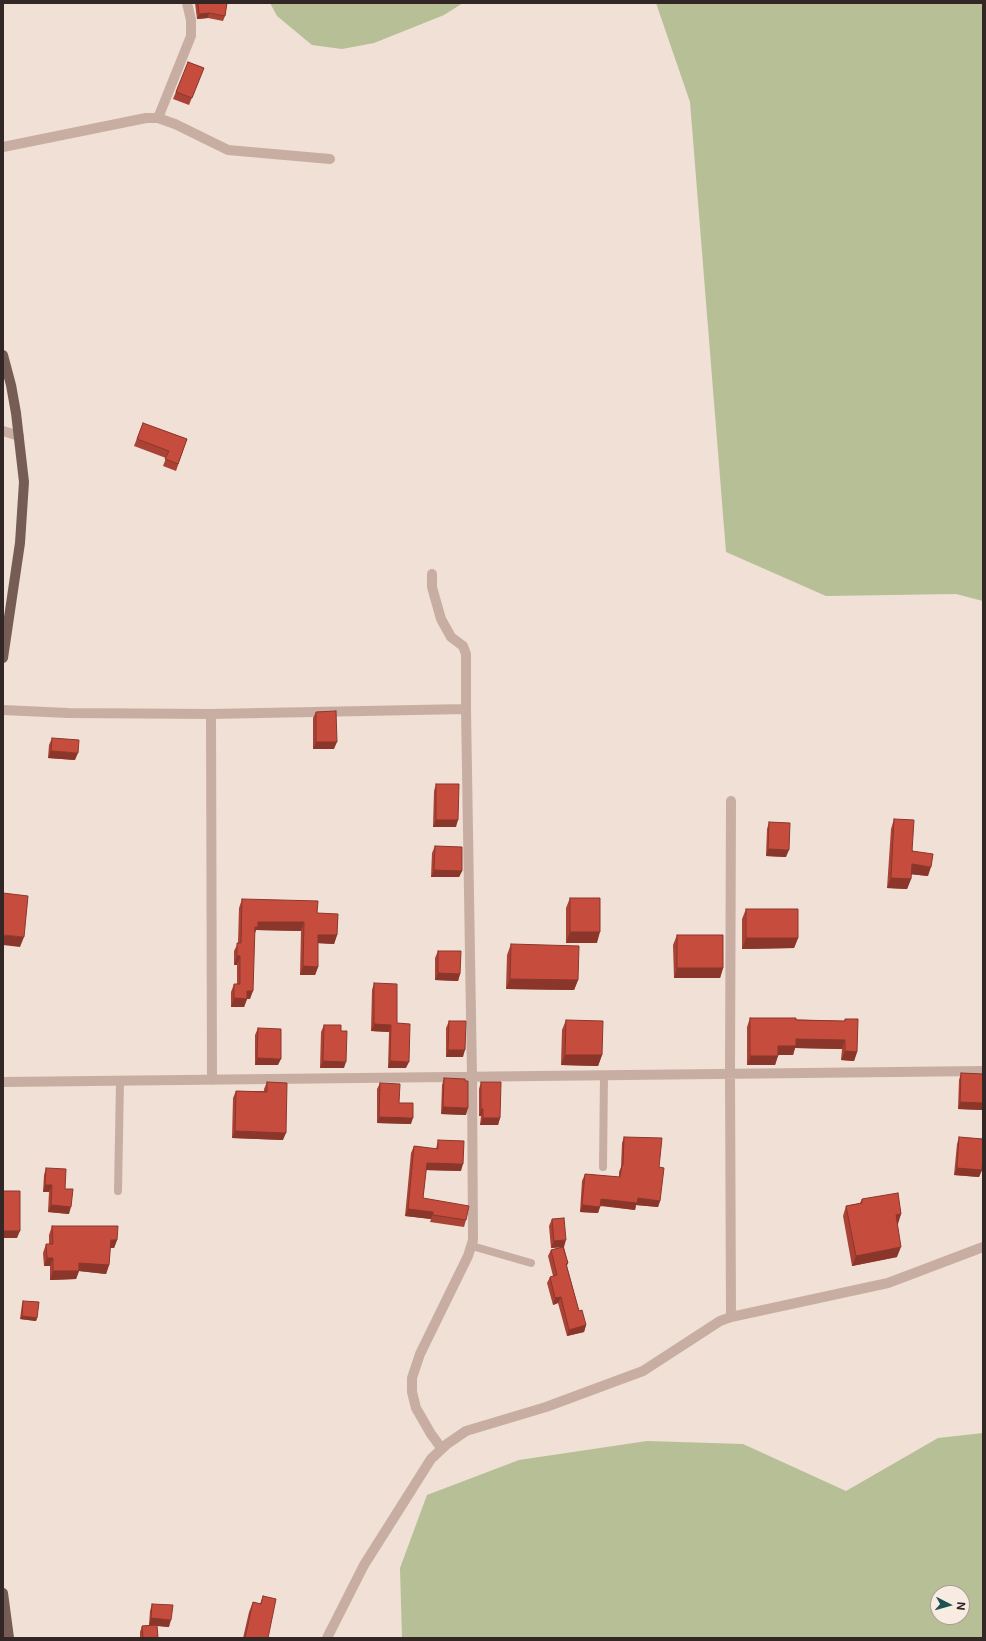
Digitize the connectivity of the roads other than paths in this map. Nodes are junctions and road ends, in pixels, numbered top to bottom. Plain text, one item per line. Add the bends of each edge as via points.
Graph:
1 (187, 3) edge
2 (158, 118) junction
3 (3, 147) edge
4 (330, 159) dead end
5 (3, 355) edge
6 (3, 432) edge
7 (19, 436) junction
8 (432, 574) dead end
9 (3, 658) edge
10 (466, 709) junction
11 (3, 710) edge
12 (210, 714) junction
13 (731, 801) dead end
14 (983, 1071) edge
15 (730, 1074) junction
16 (604, 1076) junction
17 (472, 1077) junction
18 (212, 1080) junction
19 (120, 1081) junction
20 (3, 1082) edge
21 (603, 1168) dead end
22 (118, 1191) dead end
23 (472, 1246) junction
24 (983, 1247) edge
25 (531, 1263) dead end
26 (731, 1317) junction
27 (442, 1449) junction
28 (3, 1593) edge
29 (9, 1638) edge
30 (327, 1638) edge

1 - 2 street via 191,36
2 - 3 street via 146,118
2 - 4 street via 228,150
5 - 7 main road via 11,384
6 - 7 street
7 - 9 main road via 24,482 23,514
8 - 10 street via 432,587 441,619 451,637 462,646 466,654
10 - 12 street
10 - 17 street
11 - 12 street
12 - 18 street
13 - 15 street
14 - 15 street
15 - 16 street
15 - 26 street
16 - 17 street
16 - 21 lane
17 - 18 street
17 - 23 street
18 - 19 street
19 - 20 street
19 - 22 lane
23 - 25 lane
23 - 27 street via 420,1354 412,1378 416,1408
24 - 26 street via 888,1284
26 - 27 street via 720,1321 643,1371 546,1407 466,1431
27 - 30 street via 431,1459 364,1565
28 - 29 main road

